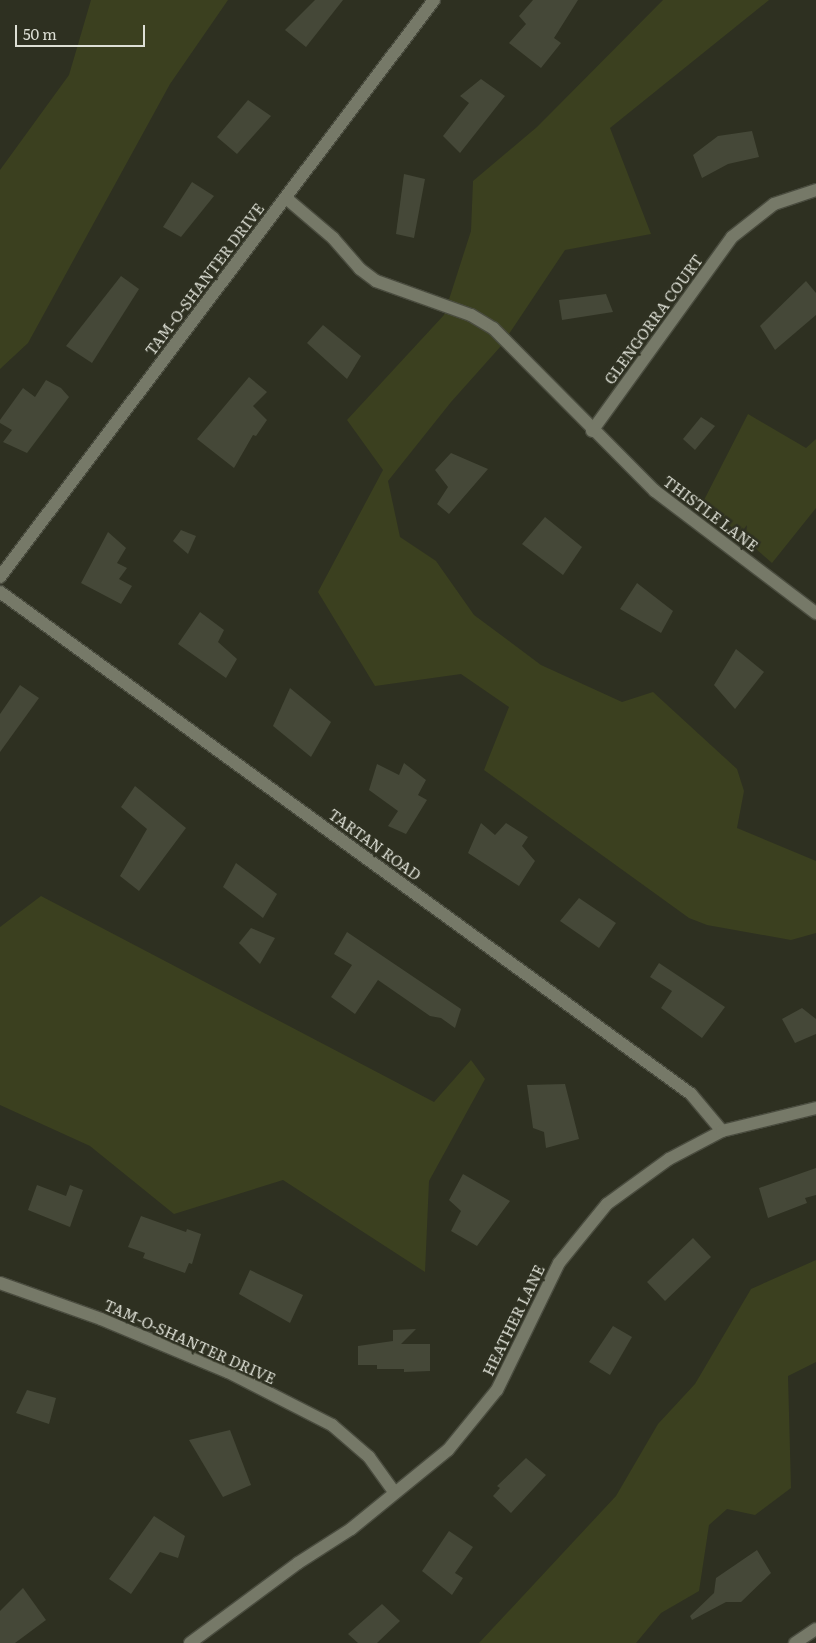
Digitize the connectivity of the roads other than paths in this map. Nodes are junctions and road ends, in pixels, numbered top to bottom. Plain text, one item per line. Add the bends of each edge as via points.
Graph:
1 (434, 0) edge
2 (816, 190) edge
3 (286, 198) junction
4 (592, 431) junction
5 (0, 577) edge
6 (0, 592) edge
7 (816, 613) edge
8 (816, 1108) edge
9 (722, 1131) junction
10 (0, 1283) edge
11 (395, 1494) junction
12 (816, 1629) edge
13 (190, 1643) edge
14 (795, 1643) edge

1 - 3 street, TAM-O-SHANTER DRIVE
2 - 4 street, GLENGORRA COURT via 774,204 732,237
3 - 4 street via 376,281 471,315 504,337
3 - 5 street, TAM-O-SHANTER DRIVE
4 - 7 street, THISTLE LANE via 654,492
6 - 9 street, TARTAN ROAD via 692,1094
8 - 9 street, HEATHER LANE
9 - 11 street, HEATHER LANE via 636,1179 581,1232 540,1297 514,1359 476,1420 448,1450
10 - 11 street, TAM-O-SHANTER DRIVE via 101,1318 186,1354 332,1425 368,1457
11 - 13 street, HEATHER LANE
12 - 14 street

